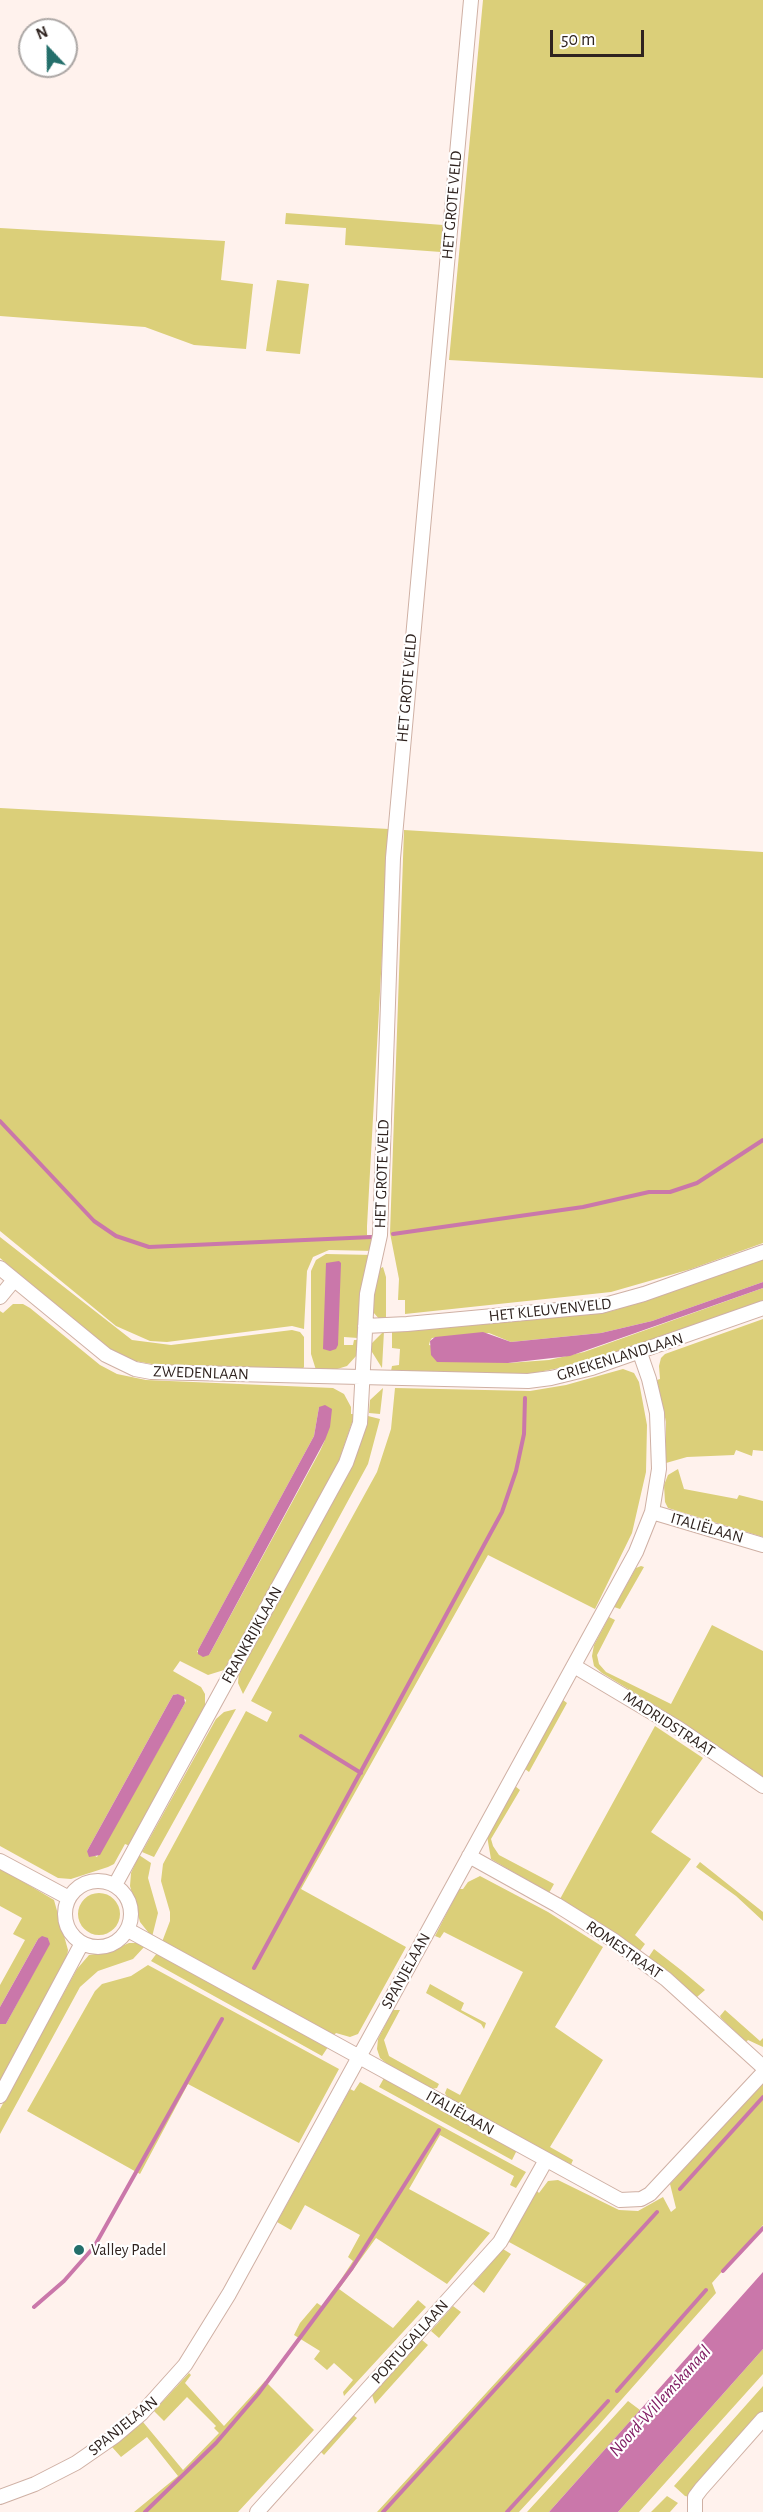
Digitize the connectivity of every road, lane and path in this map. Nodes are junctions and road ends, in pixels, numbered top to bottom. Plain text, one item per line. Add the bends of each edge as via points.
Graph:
1 (471, 0) edge
2 (763, 1252) edge
3 (0, 1268) edge
4 (14, 1280) junction
5 (0, 1297) edge
6 (763, 1308) edge
7 (365, 1326) junction
8 (640, 1353) junction
9 (364, 1377) junction
10 (652, 1512) junction
11 (763, 1545) edge
12 (574, 1666) junction
13 (763, 1786) edge
14 (469, 1856) junction
15 (0, 1861) edge
16 (116, 1885) junction
17 (69, 1898) junction
18 (128, 1930) junction
19 (82, 1943) junction
20 (358, 2057) junction
21 (763, 2067) edge
22 (763, 2073) edge
23 (0, 2096) edge
24 (546, 2160) junction
25 (763, 2419) edge
26 (0, 2497) edge
27 (257, 2512) edge
28 (695, 2512) edge

1 - 7 street, HET GROTE VELD via 393,858 380,1235 369,1281
2 - 7 street, HET KLEUVENVELD via 601,1306
3 - 4 street, ZWEDENLAAN
4 - 5 street
4 - 9 street, ZWEDENLAAN via 106,1355 135,1369
6 - 8 street, GRIEKENLANDLAAN
7 - 9 street, HET GROTE VELD
8 - 9 street, GRIEKENLANDLAAN via 528,1381
8 - 10 street, SPANJELAAN via 659,1429 659,1469
9 - 16 street, FRANKRIJKLAAN via 360,1423 346,1463
10 - 11 street, ITALIËLAAN
10 - 12 street, SPANJELAAN via 636,1551
12 - 13 street, MADRIDSTRAAT via 678,1728
12 - 14 street, SPANJELAAN
14 - 20 street, SPANJELAAN
14 - 21 street, ROMESTRAAT via 613,1940 666,1979
15 - 17 street
16 - 17 street via 95,1880 84,1883
16 - 18 street via 131,1905
17 - 19 street via 64,1914 66,1923
18 - 19 street via 108,1946 90,1947
18 - 20 street, ITALIËLAAN
19 - 23 street
20 - 24 street, ITALIËLAAN
20 - 26 street, SPANJELAAN via 208,2331 173,2380 141,2414 93,2452 35,2484
22 - 24 street, ITALIËLAAN via 641,2199 617,2199
24 - 27 street, PORTUGALLAAN via 500,2242
25 - 28 street via 695,2497

